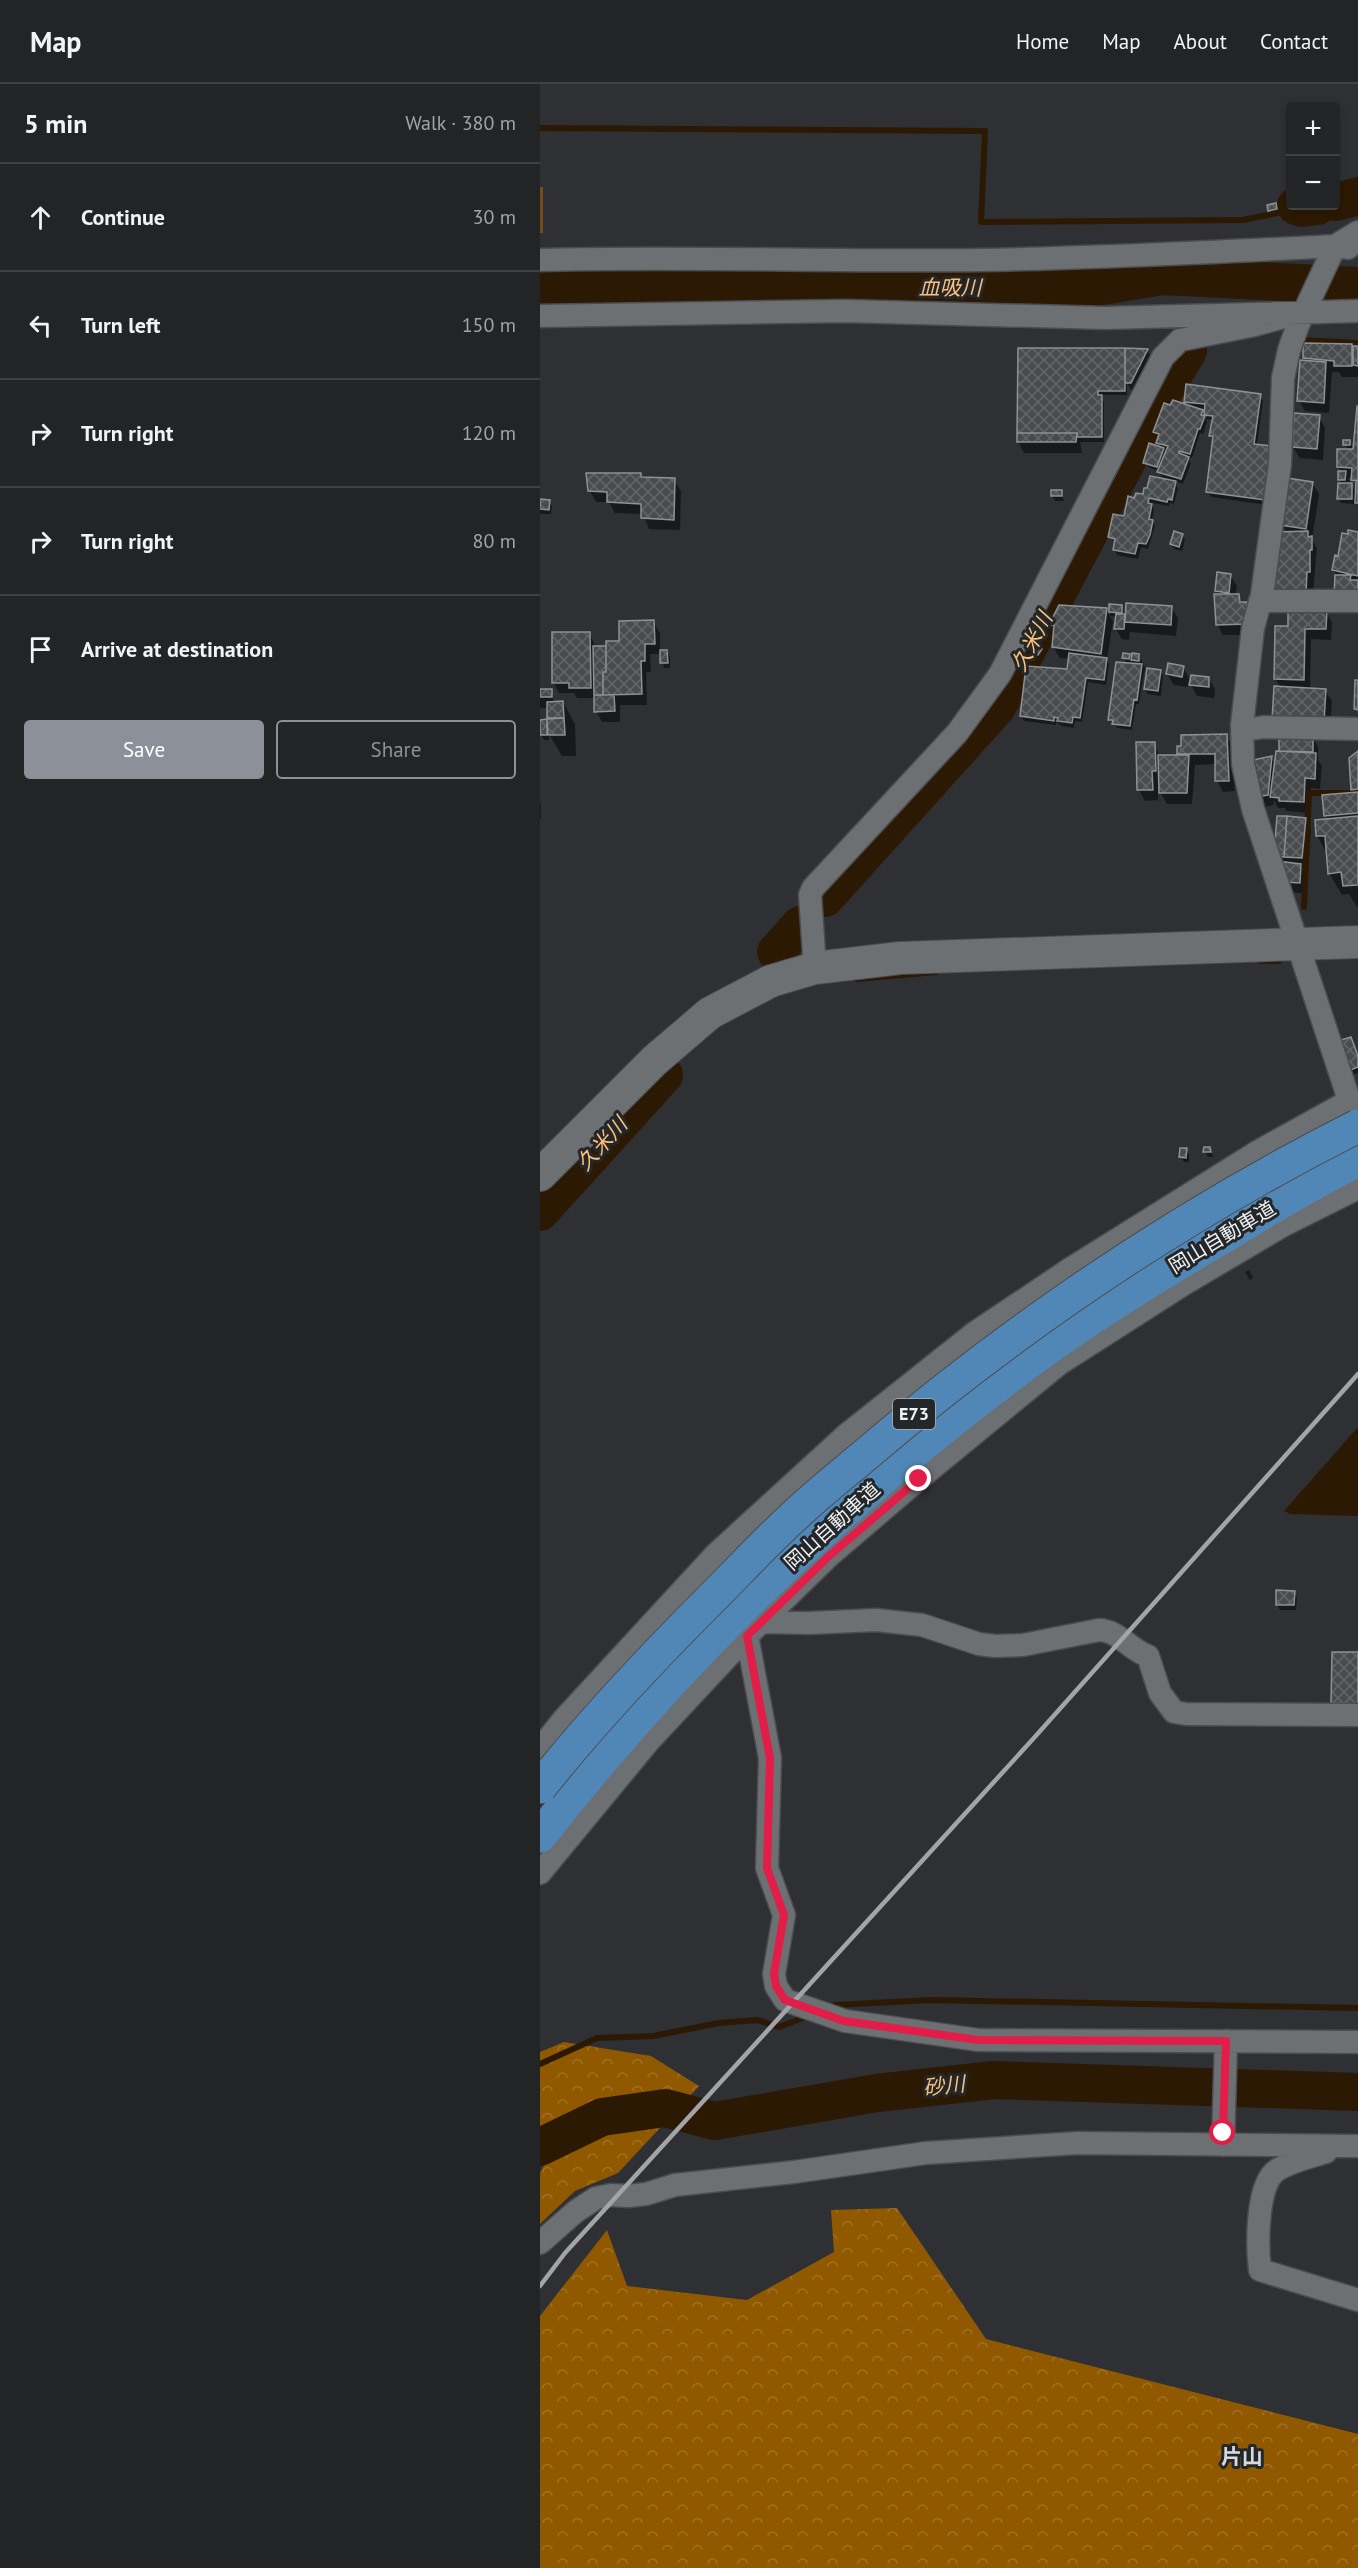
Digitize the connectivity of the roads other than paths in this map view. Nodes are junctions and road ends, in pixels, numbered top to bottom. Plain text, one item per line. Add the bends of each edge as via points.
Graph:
1 (1358, 232) edge
2 (1358, 249) edge
3 (1332, 253) junction
4 (540, 260) edge
5 (1307, 307) junction
6 (1358, 311) edge
7 (593, 314) junction
8 (540, 316) edge
9 (540, 330) edge
10 (1260, 600) junction
11 (1358, 602) edge
12 (1358, 729) edge
13 (1242, 734) junction
14 (1358, 942) edge
15 (1299, 945) junction
16 (815, 968) junction
17 (1355, 1118) edge
18 (1358, 1160) edge
19 (540, 1175) edge
20 (1358, 1188) edge
21 (754, 1629) junction
22 (1358, 1715) edge
23 (540, 1749) edge
24 (540, 1787) edge
25 (540, 1836) edge
26 (540, 1873) edge
27 (1358, 2042) edge
28 (1226, 2046) junction
29 (1223, 2139) junction
30 (1351, 2146) edge
31 (540, 2243) edge
32 (1358, 2300) edge

1 - 3 street
2 - 3 street
3 - 4 street via 991,260
3 - 5 street
5 - 6 street
5 - 7 street via 1106,318 845,311
5 - 10 street via 1289,350 1283,378 1280,464
5 - 16 street via 1255,326 1180,340 1163,357 1000,674 957,733 813,888 810,895
7 - 8 street
7 - 9 street
10 - 11 street
10 - 13 street via 1253,628
12 - 13 street via 1264,728
13 - 15 street via 1242,764 1253,809
14 - 15 street
15 - 16 street via 900,958
15 - 17 street
16 - 19 street via 771,981 710,1013 655,1060
17 - 23 street via 1257,1152 973,1334 846,1435 716,1554
17 - 24 highway, 岡山自動車道 / E73, bridge via 1301,1155 1144,1248 1017,1334 906,1420 791,1518 673,1637
18 - 25 highway, 岡山自動車道 / E73 via 1317,1180 1163,1272 1034,1359 925,1443 813,1540 695,1656 594,1767
20 - 21 street via 1252,1243 1059,1364 829,1556
21 - 22 street via 876,1620 922,1625 995,1646 1109,1630 1148,1656 1160,1692 1174,1712
21 - 26 street via 649,1741
21 - 28 street via 770,1758 767,1868 784,1915 774,1974 785,2000 844,2021 978,2040
27 - 28 street
28 - 29 street
29 - 30 street
29 - 31 street via 926,2153 694,2182 646,2194 611,2194 596,2198
30 - 32 street via 1276,2171 1265,2184 1257,2246 1260,2270

